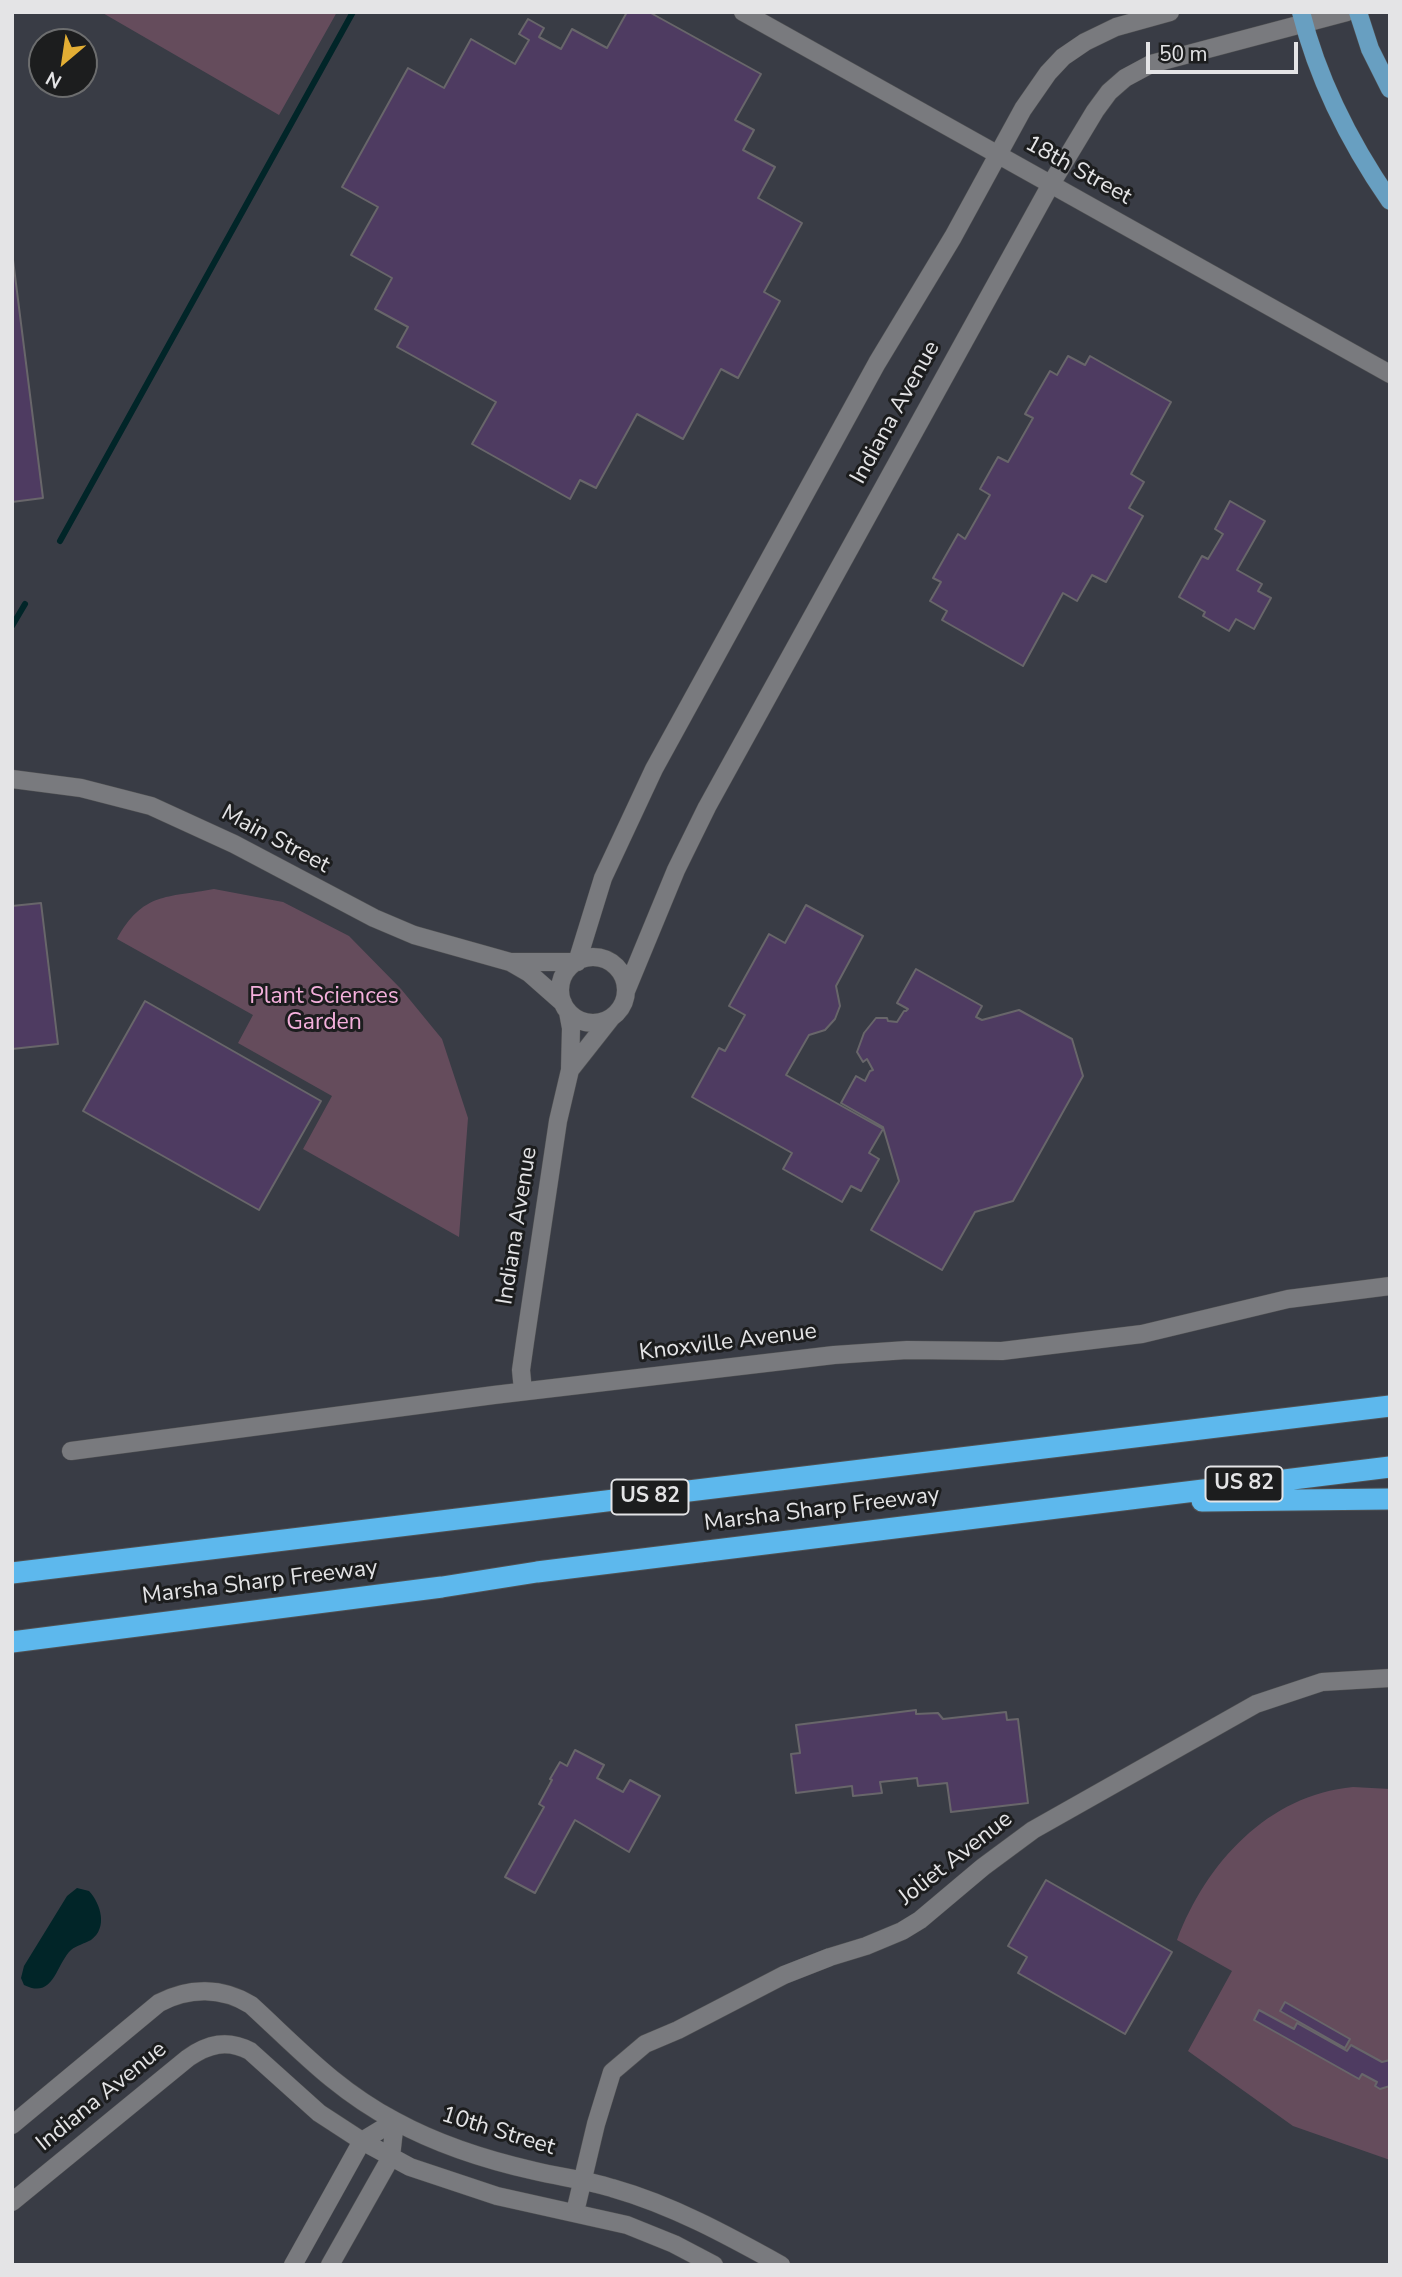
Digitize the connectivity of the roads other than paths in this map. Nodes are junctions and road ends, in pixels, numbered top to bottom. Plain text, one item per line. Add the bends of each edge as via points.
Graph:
1 (743, 12) edge
2 (1170, 12) edge
3 (1347, 12) edge
4 (1359, 12) edge
5 (1303, 19) edge
6 (1390, 89) edge
7 (998, 154) junction
8 (1051, 184) junction
9 (1390, 201) edge
10 (1390, 374) edge
11 (12, 779) edge
12 (510, 962) junction
13 (577, 962) junction
14 (626, 991) junction
15 (566, 1008) junction
16 (613, 1016) junction
17 (570, 1070) junction
18 (1390, 1286) edge
19 (523, 1391) junction
20 (1390, 1397) edge
21 (1390, 1406) edge
22 (1287, 1419) junction
23 (71, 1451) dead end
24 (1390, 1466) edge
25 (1390, 1499) edge
26 (1098, 1502) junction
27 (12, 1573) edge
28 (12, 1642) edge
29 (1390, 1678) edge
30 (230, 1995) joint
31 (395, 2121) junction
32 (12, 2124) edge
33 (362, 2141) junction
34 (391, 2157) junction
35 (582, 2180) junction
36 (12, 2202) edge
37 (575, 2212) junction
38 (293, 2265) edge
39 (330, 2265) edge
40 (714, 2265) edge
41 (781, 2265) edge

1 - 7 street, 18th Street
2 - 7 street, Indiana Avenue via 1115,27 1063,57 1048,73
3 - 5 street, Indiana Avenue
4 - 6 main road
5 - 8 street, Indiana Avenue via 1151,64 1125,78 1095,111
5 - 9 main road via 1329,96
7 - 8 street, 18th Street
7 - 13 street, Indiana Avenue via 858,397 654,769 603,878
8 - 10 street, 18th Street
8 - 14 street, Indiana Avenue via 707,807
11 - 12 street, Main Street via 81,788 152,806 374,918 414,935
12 - 13 street, Main Street
12 - 15 street, Main Street
13 - 14 street via 591,957 612,963
13 - 15 street via 561,982
14 - 16 street
15 - 16 street via 586,1022
15 - 17 street, Indiana Avenue via 571,1028
16 - 17 street, Indiana Avenue
17 - 19 street, Indiana Avenue via 558,1121 523,1356
18 - 19 street, Knoxville Avenue via 1288,1299 1142,1334 1002,1351 834,1355
19 - 23 street, Knoxville Avenue
20 - 22 highway
21 - 22 highway, Marsha Sharp Freeway / US 82
22 - 27 highway, Marsha Sharp Freeway / US 82
24 - 26 highway, Marsha Sharp Freeway / US 82
25 - 26 highway
26 - 28 highway, Marsha Sharp Freeway / US 82
29 - 35 street, Joliet Avenue via 1322,1682 1256,1704 1033,1830 902,1931 784,1975 645,2044 612,2073
30 - 31 street, 10th Street via 251,2005 334,2082
30 - 32 street, Indiana Avenue via 194,1991 159,2003
31 - 33 street
31 - 34 street
31 - 35 street, 10th Street via 466,2152
33 - 34 street
33 - 36 street, Indiana Avenue via 310,2105 250,2051 228,2043 211,2045 188,2058
33 - 38 street
34 - 37 street via 473,2189
34 - 39 street
35 - 37 street, Joliet Avenue
35 - 41 street, 10th Street via 667,2207
37 - 40 street via 639,2229

